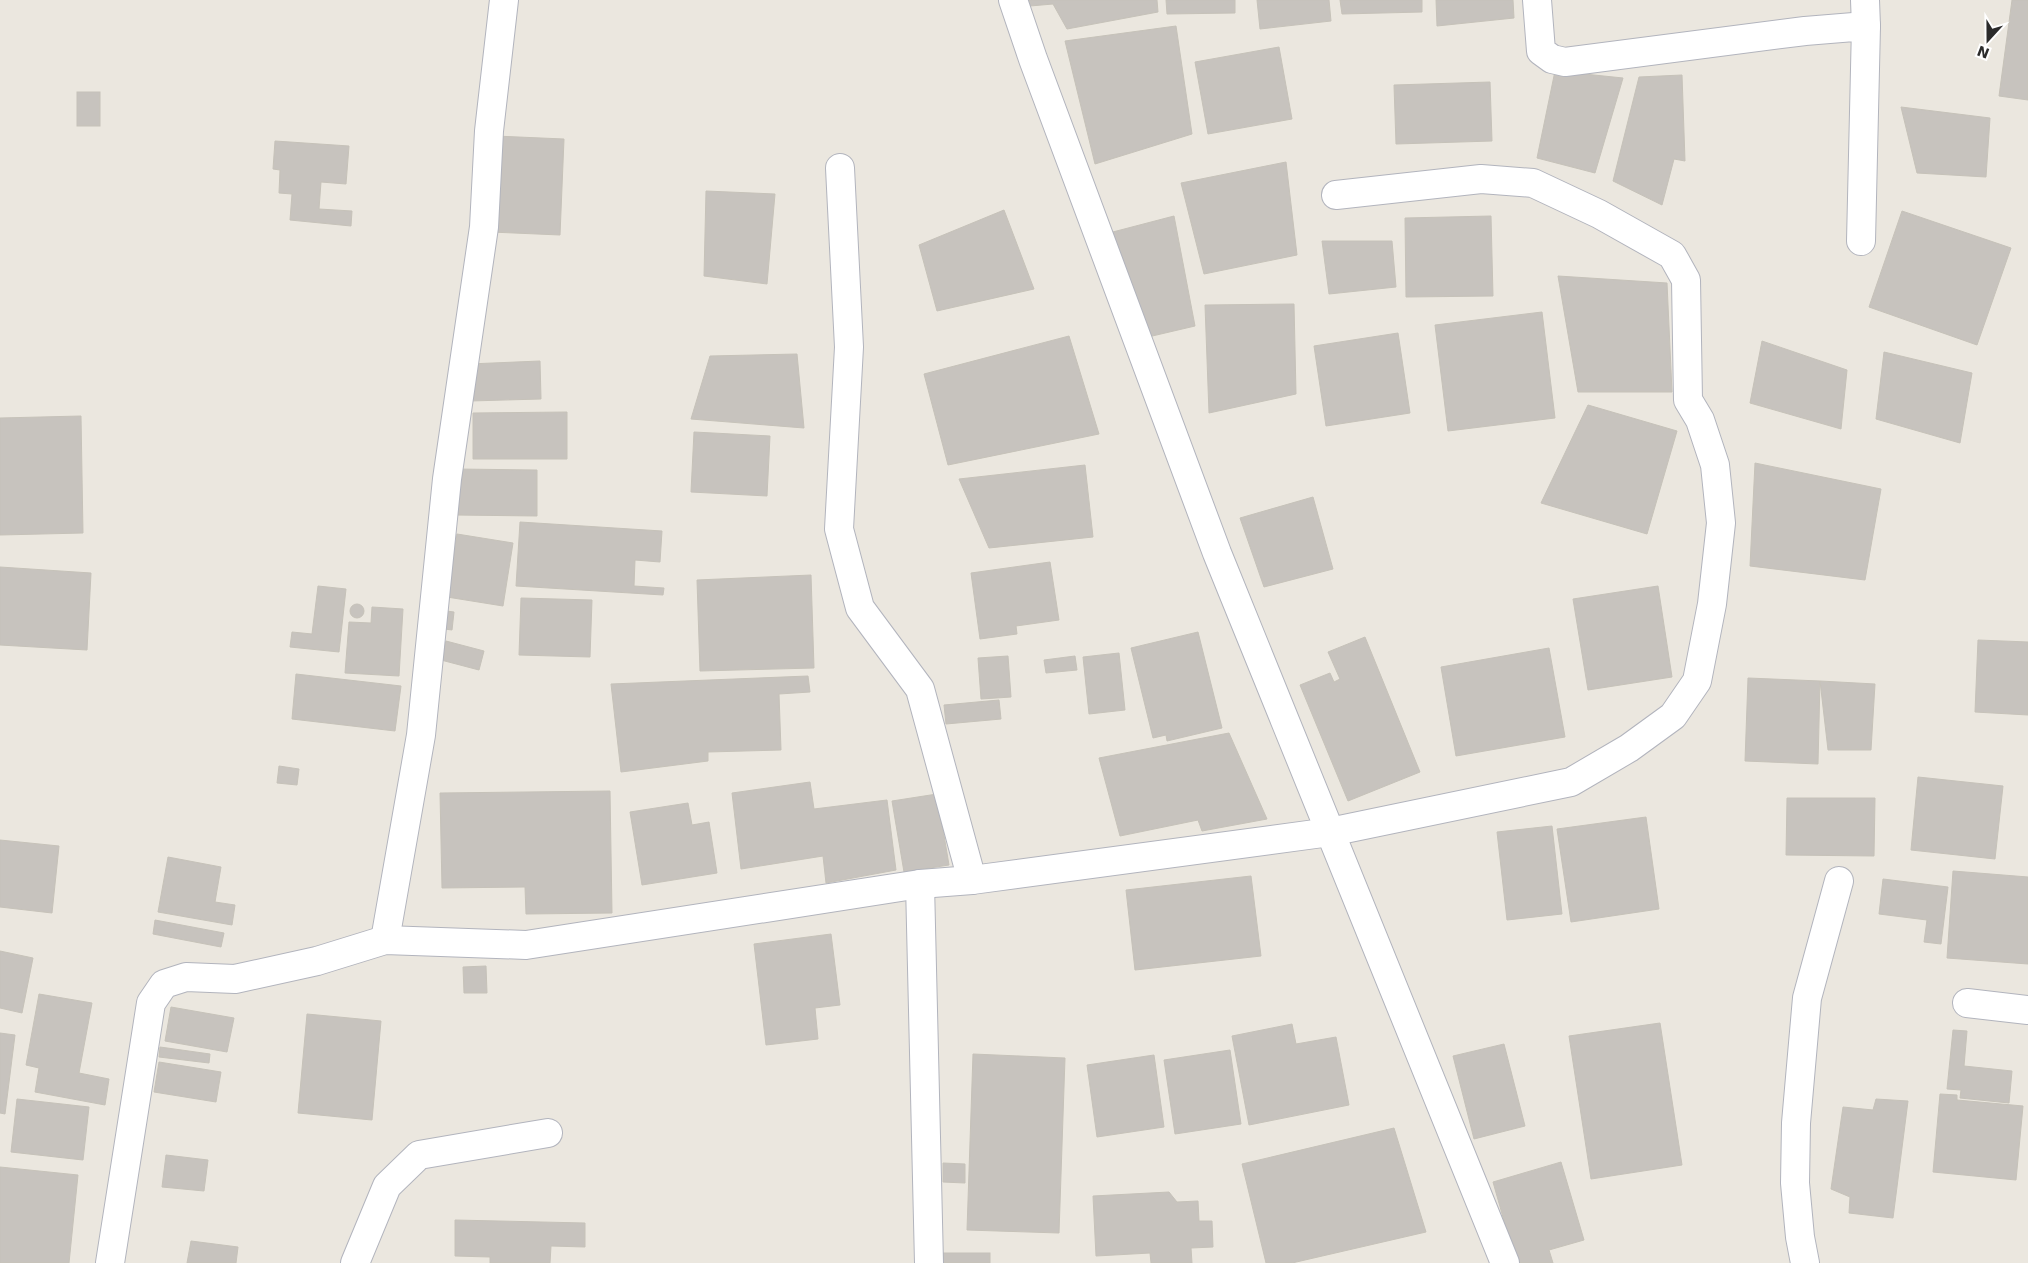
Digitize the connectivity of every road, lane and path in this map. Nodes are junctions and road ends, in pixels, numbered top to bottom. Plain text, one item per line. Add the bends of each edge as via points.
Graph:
1 (504, 0) edge
2 (1013, 0) edge
3 (1537, 0) edge
4 (1865, 13) edge
5 (840, 168) dead end
6 (1336, 195) dead end
7 (1862, 241) dead end
8 (1330, 832) junction
9 (972, 880) junction
10 (1839, 881) dead end
11 (920, 884) junction
12 (385, 940) junction
13 (1966, 1003) dead end
14 (2028, 1010) edge
15 (548, 1132) dead end
16 (110, 1263) edge
17 (355, 1263) edge
18 (929, 1263) edge
19 (1505, 1263) edge
20 (1805, 1263) edge

1 - 12 street via 489,132 484,228 447,479 421,735
2 - 8 street via 1217,553
3 - 4 street via 1541,51 1552,59 1565,62 1804,31
4 - 7 street
5 - 9 street via 849,347 839,528 860,608 920,689
6 - 8 street via 1481,179 1533,183 1599,214 1672,255 1686,280 1688,400 1700,420 1715,465 1721,524 1712,604 1697,681 1673,716 1629,748 1571,782
8 - 9 street
8 - 19 street
9 - 11 street
10 - 20 street via 1806,998 1796,1123 1795,1183
11 - 12 street via 526,945
11 - 18 street
12 - 16 street via 317,961 235,979 186,977 164,984 151,1003
13 - 14 street
15 - 17 street via 418,1155 387,1186

